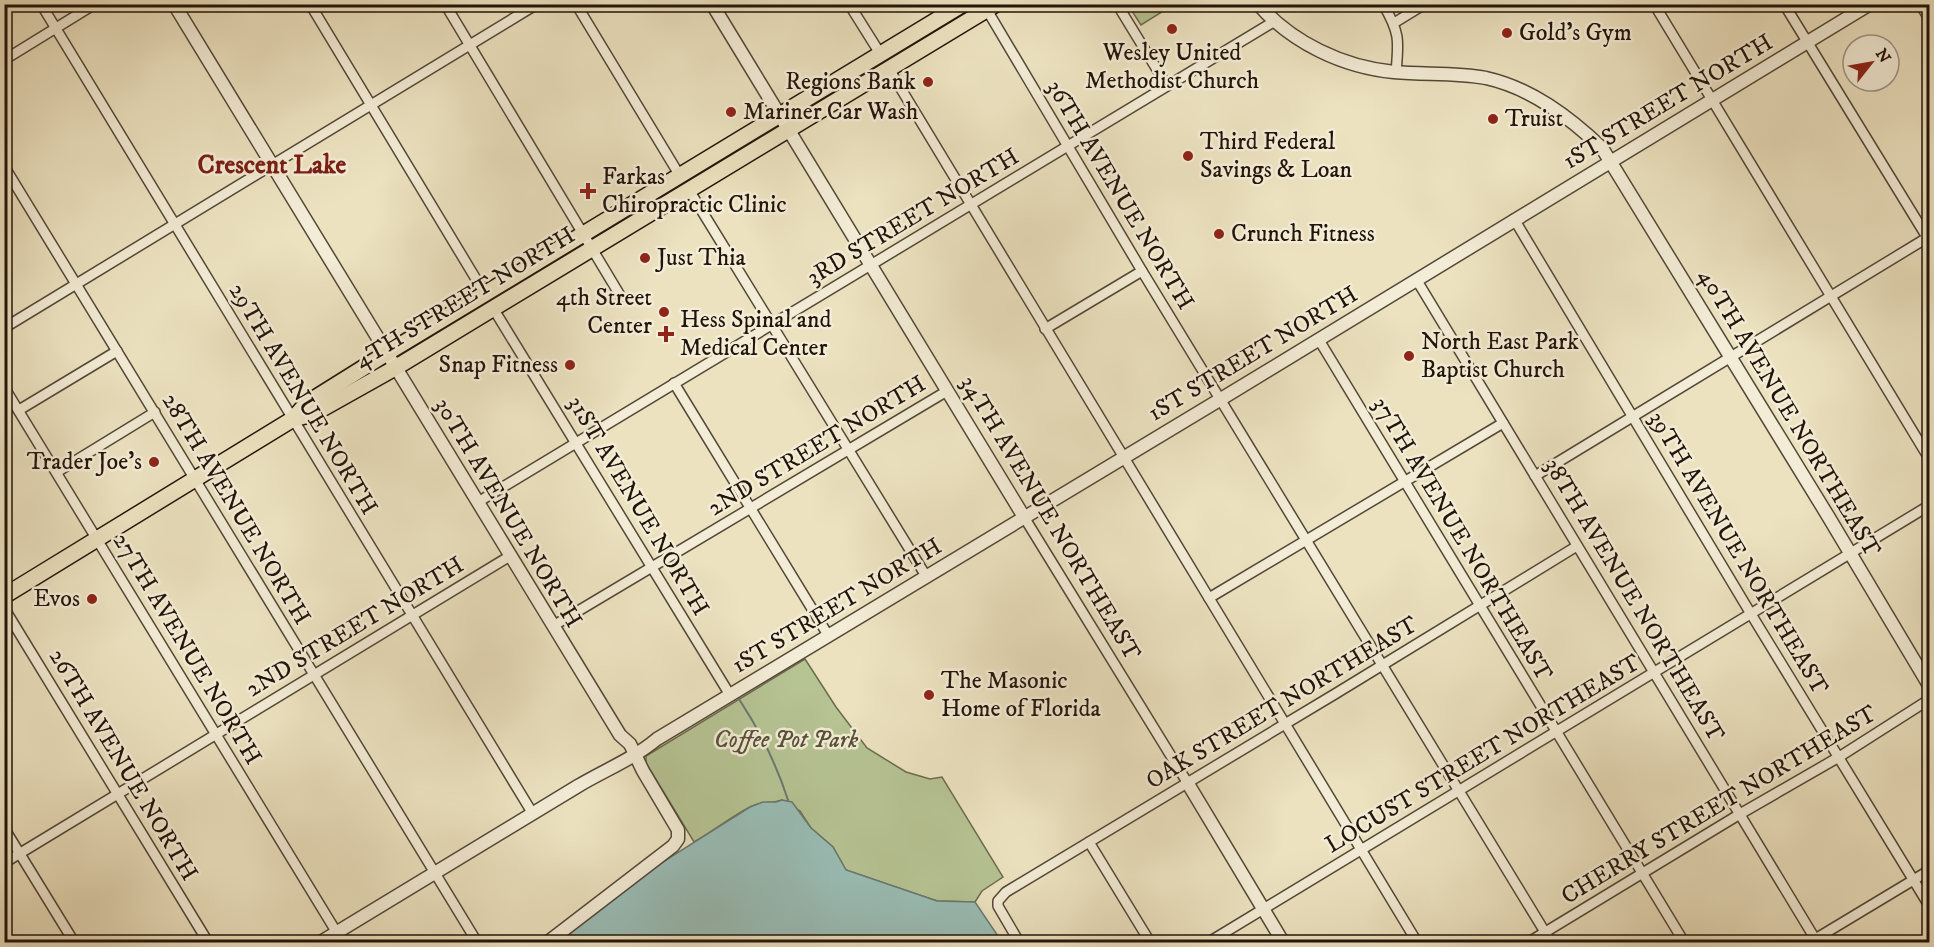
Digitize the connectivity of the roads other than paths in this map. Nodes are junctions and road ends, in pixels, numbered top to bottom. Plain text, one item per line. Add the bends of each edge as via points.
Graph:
1 (40, 4) edge
2 (95, 4) edge
3 (174, 4) edge
4 (310, 4) edge
5 (445, 4) edge
6 (537, 4) edge
7 (576, 4) edge
8 (712, 4) edge
9 (849, 4) edge
10 (963, 4) edge
11 (1117, 4) edge
12 (1258, 4) edge
13 (1383, 4) edge
14 (1425, 4) edge
15 (1654, 4) edge
16 (1784, 4) edge
17 (1870, 4) edge
18 (1920, 4) edge
19 (986, 6) edge
20 (1929, 20) edge
21 (1275, 21) junction
22 (1394, 23) junction
23 (55, 29) junction
24 (1807, 42) junction
25 (470, 45) junction
26 (881, 55) junction
27 (4, 60) edge
28 (889, 69) junction
29 (1396, 72) junction
30 (1167, 86) junction
31 (1712, 100) junction
32 (371, 104) junction
33 (780, 115) junction
34 (788, 130) junction
35 (1068, 146) junction
36 (1611, 161) junction
37 (272, 165) junction
38 (4, 166) edge
39 (680, 176) junction
40 (689, 190) junction
41 (970, 205) junction
42 (642, 219) junction
43 (1514, 219) junction
44 (174, 225) junction
45 (583, 234) junction
46 (1929, 238) edge
47 (592, 249) junction
48 (535, 264) junction
49 (870, 265) junction
50 (1142, 271) junction
51 (1416, 279) junction
52 (77, 285) junction
53 (485, 294) junction
54 (621, 297) dead end
55 (1830, 297) junction
56 (493, 308) junction
57 (772, 324) junction
58 (4, 328) edge
59 (1045, 329) junction
60 (1319, 340) junction
61 (117, 351) junction
62 (387, 353) junction
63 (1731, 358) junction
64 (395, 368) junction
65 (674, 384) junction
66 (4, 387) edge
67 (947, 391) junction
68 (1221, 399) junction
69 (19, 410) junction
70 (154, 412) junction
71 (1632, 416) junction
72 (293, 420) junction
73 (1503, 423) junction
74 (577, 442) junction
75 (849, 449) junction
76 (1123, 456) junction
77 (1929, 460) edge
78 (57, 472) junction
79 (1535, 476) junction
80 (195, 479) junction
81 (1404, 481) junction
82 (478, 502) junction
83 (1929, 505) edge
84 (750, 508) junction
85 (1024, 517) junction
86 (1306, 539) junction
87 (98, 540) junction
88 (1577, 546) junction
89 (1850, 554) junction
90 (510, 556) junction
91 (652, 567) junction
92 (926, 576) junction
93 (4, 596) edge
94 (1209, 598) junction
95 (1480, 606) junction
96 (4, 608) edge
97 (1751, 614) junction
98 (412, 615) junction
99 (553, 626) junction
100 (828, 635) junction
101 (1382, 664) junction
102 (1654, 673) junction
103 (314, 675) junction
104 (1929, 687) edge
105 (730, 695) junction
106 (1929, 699) edge
107 (1284, 723) junction
108 (1556, 732) junction
109 (216, 734) junction
110 (632, 754) junction
111 (1839, 757) junction
112 (1187, 783) junction
113 (1459, 792) junction
114 (118, 794) junction
115 (533, 814) junction
116 (1740, 814) junction
117 (4, 828) edge
118 (1089, 842) junction
119 (1361, 851) junction
120 (20, 854) junction
121 (4, 863) edge
122 (1929, 870) edge
123 (435, 873) junction
124 (1642, 873) junction
125 (1913, 880) junction
126 (1929, 907) edge
127 (1263, 910) junction
128 (1545, 933) junction
129 (341, 938) edge
130 (1814, 941) edge
131 (74, 942) edge
132 (208, 942) edge
133 (321, 942) edge
134 (477, 942) edge
135 (548, 942) edge
136 (1019, 942) edge
137 (1150, 942) edge
138 (1209, 942) edge
139 (1283, 942) edge
140 (1417, 942) edge
141 (1529, 942) edge
142 (1551, 942) edge
143 (1684, 942) edge

1 - 23 street, 29TH AVENUE NORTH
2 - 23 street
3 - 37 street, 30TH AVENUE NORTH
4 - 32 street
5 - 25 street
6 - 25 street
7 - 39 street
8 - 33 street, 34TH AVENUE NORTHEAST
9 - 26 street
10 - 26 main road, 4TH STREET NORTH
11 - 30 street
12 - 21 street
13 - 22 street
14 - 22 street
15 - 31 street
16 - 24 street
17 - 24 street, 1ST STREET NORTH
18 - 20 street
19 - 28 main road, 4TH STREET NORTH
19 - 35 street, 36TH AVENUE NORTH
21 - 29 street via 1327,55
21 - 30 street, 3RD STREET NORTH
22 - 29 street via 1399,46
23 - 27 street
23 - 44 street, 29TH AVENUE NORTH
24 - 31 street, 1ST STREET NORTH
24 - 46 street
25 - 32 street
25 - 45 street
26 - 33 main road, 4TH STREET NORTH
28 - 34 main road, 4TH STREET NORTH
28 - 41 street
29 - 36 street via 1455,74 1514,86 1559,112 1602,148
30 - 35 street, 3RD STREET NORTH
31 - 36 street, 1ST STREET NORTH
31 - 55 street
32 - 37 street
32 - 53 street
33 - 34 street, 34TH AVENUE NORTHEAST
33 - 39 main road, 4TH STREET NORTH
34 - 40 main road, 4TH STREET NORTH
34 - 49 street, 34TH AVENUE NORTHEAST
35 - 41 street, 3RD STREET NORTH
35 - 50 street, 36TH AVENUE NORTH
36 - 43 street, 1ST STREET NORTH
36 - 63 street, 40TH AVENUE NORTHEAST
37 - 44 street
37 - 62 street, 30TH AVENUE NORTH
38 - 52 street, 28TH AVENUE NORTH
39 - 42 main road via 679,186 649,205
39 - 45 main road, 4TH STREET NORTH
40 - 42 main road, 4TH STREET NORTH
40 - 57 street
41 - 49 street, 3RD STREET NORTH
41 - 59 street
42 - 47 main road, 4TH STREET NORTH
43 - 51 street, 1ST STREET NORTH
43 - 71 street, 39TH AVENUE NORTHEAST
44 - 52 street
44 - 72 street, 29TH AVENUE NORTH
45 - 47 street
45 - 48 main road, 4TH STREET NORTH
46 - 55 street
47 - 54 street
47 - 56 main road, 4TH STREET NORTH
48 - 53 main road, 4TH STREET NORTH
48 - 56 main road via 530,276 496,297
49 - 57 street, 3RD STREET NORTH
49 - 67 street, 34TH AVENUE NORTHEAST
50 - 59 street
50 - 68 street, 36TH AVENUE NORTH
51 - 60 street, 1ST STREET NORTH
51 - 73 street, 38TH AVENUE NORTHEAST
52 - 58 street
52 - 61 street, 28TH AVENUE NORTH
53 - 62 main road, 4TH STREET NORTH
55 - 63 street
55 - 77 street
56 - 64 main road, 4TH STREET NORTH
56 - 74 street, 31ST AVENUE NORTH
57 - 65 street, 3RD STREET NORTH
57 - 75 street
59 - 76 street
60 - 68 street, 1ST STREET NORTH
60 - 81 street, 37TH AVENUE NORTHEAST
61 - 69 street
61 - 70 street, 28TH AVENUE NORTH
62 - 64 street, 30TH AVENUE NORTH
62 - 72 main road, 4TH STREET NORTH via 307,403
63 - 71 street
63 - 89 street, 40TH AVENUE NORTHEAST
64 - 72 main road, 4TH STREET NORTH via 313,414
64 - 82 street, 30TH AVENUE NORTH
65 - 74 street, 3RD STREET NORTH
65 - 84 street
66 - 69 street, 27TH AVENUE NORTH
67 - 75 street, 2ND STREET NORTH
67 - 85 street, 34TH AVENUE NORTHEAST
68 - 76 street, 1ST STREET NORTH
68 - 86 street, 36TH AVENUE NORTH
69 - 78 street, 27TH AVENUE NORTH
70 - 78 street
70 - 80 street, 28TH AVENUE NORTH
71 - 79 street
71 - 97 street, 39TH AVENUE NORTHEAST
72 - 80 main road, 4TH STREET NORTH
72 - 98 street, 29TH AVENUE NORTH
73 - 79 street, 38TH AVENUE NORTHEAST
73 - 81 street
74 - 82 street, 3RD STREET NORTH
74 - 91 street, 31ST AVENUE NORTH
75 - 84 street, 2ND STREET NORTH
75 - 92 street
76 - 85 street, 1ST STREET NORTH
76 - 94 street
78 - 87 street, 27TH AVENUE NORTH
79 - 88 street, 38TH AVENUE NORTHEAST
80 - 87 main road, 4TH STREET NORTH
80 - 103 street, 28TH AVENUE NORTH
81 - 86 street
81 - 95 street, 37TH AVENUE NORTHEAST
82 - 90 street, 30TH AVENUE NORTH
83 - 89 street, LOCUST STREET NORTHEAST
84 - 91 street, 2ND STREET NORTH
84 - 100 street
85 - 92 street, 1ST STREET NORTH
85 - 112 street, 34TH AVENUE NORTHEAST
86 - 94 street
86 - 101 street, 36TH AVENUE NORTH
87 - 93 main road, 4TH STREET NORTH
87 - 109 street, 27TH AVENUE NORTH
88 - 95 street, OAK STREET NORTHEAST
88 - 102 street, 38TH AVENUE NORTHEAST
89 - 97 street, LOCUST STREET NORTHEAST
89 - 104 street, 40TH AVENUE NORTHEAST
90 - 98 street, 2ND STREET NORTH
90 - 99 street, 30TH AVENUE NORTH
91 - 99 street, 2ND STREET NORTH
91 - 105 street, 31ST AVENUE NORTH
92 - 100 street, 1ST STREET NORTH
94 - 107 street
95 - 101 street, OAK STREET NORTHEAST
95 - 108 street, 37TH AVENUE NORTHEAST
96 - 114 street, 26TH AVENUE NORTH
97 - 102 street, LOCUST STREET NORTHEAST
97 - 111 street, 39TH AVENUE NORTHEAST
98 - 103 street, 2ND STREET NORTH
98 - 115 street, 29TH AVENUE NORTH
99 - 110 street, 30TH AVENUE NORTH
100 - 105 street, 1ST STREET NORTH
101 - 107 street, OAK STREET NORTHEAST
101 - 113 street, 36TH AVENUE NORTH
102 - 108 street, LOCUST STREET NORTHEAST
102 - 116 street, 38TH AVENUE NORTHEAST
103 - 109 street, 2ND STREET NORTH
103 - 123 street, 28TH AVENUE NORTH
105 - 110 street, 1ST STREET NORTH
106 - 111 street, CHERRY STREET NORTHEAST
107 - 112 street, OAK STREET NORTHEAST
107 - 119 street
108 - 113 street, LOCUST STREET NORTHEAST
108 - 124 street, 37TH AVENUE NORTHEAST
109 - 114 street, 2ND STREET NORTH
109 - 129 street, 27TH AVENUE NORTH
110 - 115 street, 1ST STREET NORTH
110 - 135 street via 634,764 643,771 678,830 678,839
111 - 116 street, CHERRY STREET NORTHEAST
111 - 125 street, 39TH AVENUE NORTHEAST
112 - 118 street, OAK STREET NORTHEAST
112 - 127 street, 34TH AVENUE NORTHEAST
113 - 119 street, LOCUST STREET NORTHEAST
113 - 128 street, 36TH AVENUE NORTH
114 - 120 street, 2ND STREET NORTH
114 - 132 street, 26TH AVENUE NORTH
115 - 123 street, 1ST STREET NORTH
116 - 124 street, CHERRY STREET NORTHEAST
116 - 130 street, 38TH AVENUE NORTHEAST
117 - 120 street
118 - 136 street, OAK STREET NORTHEAST via 1006,892 998,901
118 - 137 street
119 - 127 street, LOCUST STREET NORTHEAST
119 - 140 street
120 - 121 street, 2ND STREET NORTH
120 - 131 street
122 - 125 street
123 - 129 street, 1ST STREET NORTH
123 - 134 street, 28TH AVENUE NORTH
124 - 128 street, CHERRY STREET NORTHEAST
124 - 143 street, 37TH AVENUE NORTHEAST
125 - 126 street, 39TH AVENUE NORTHEAST
125 - 130 street
127 - 138 street, LOCUST STREET NORTHEAST
127 - 139 street, 34TH AVENUE NORTHEAST
128 - 141 street, CHERRY STREET NORTHEAST
128 - 142 street, 36TH AVENUE NORTH
129 - 133 street, 1ST STREET NORTH

